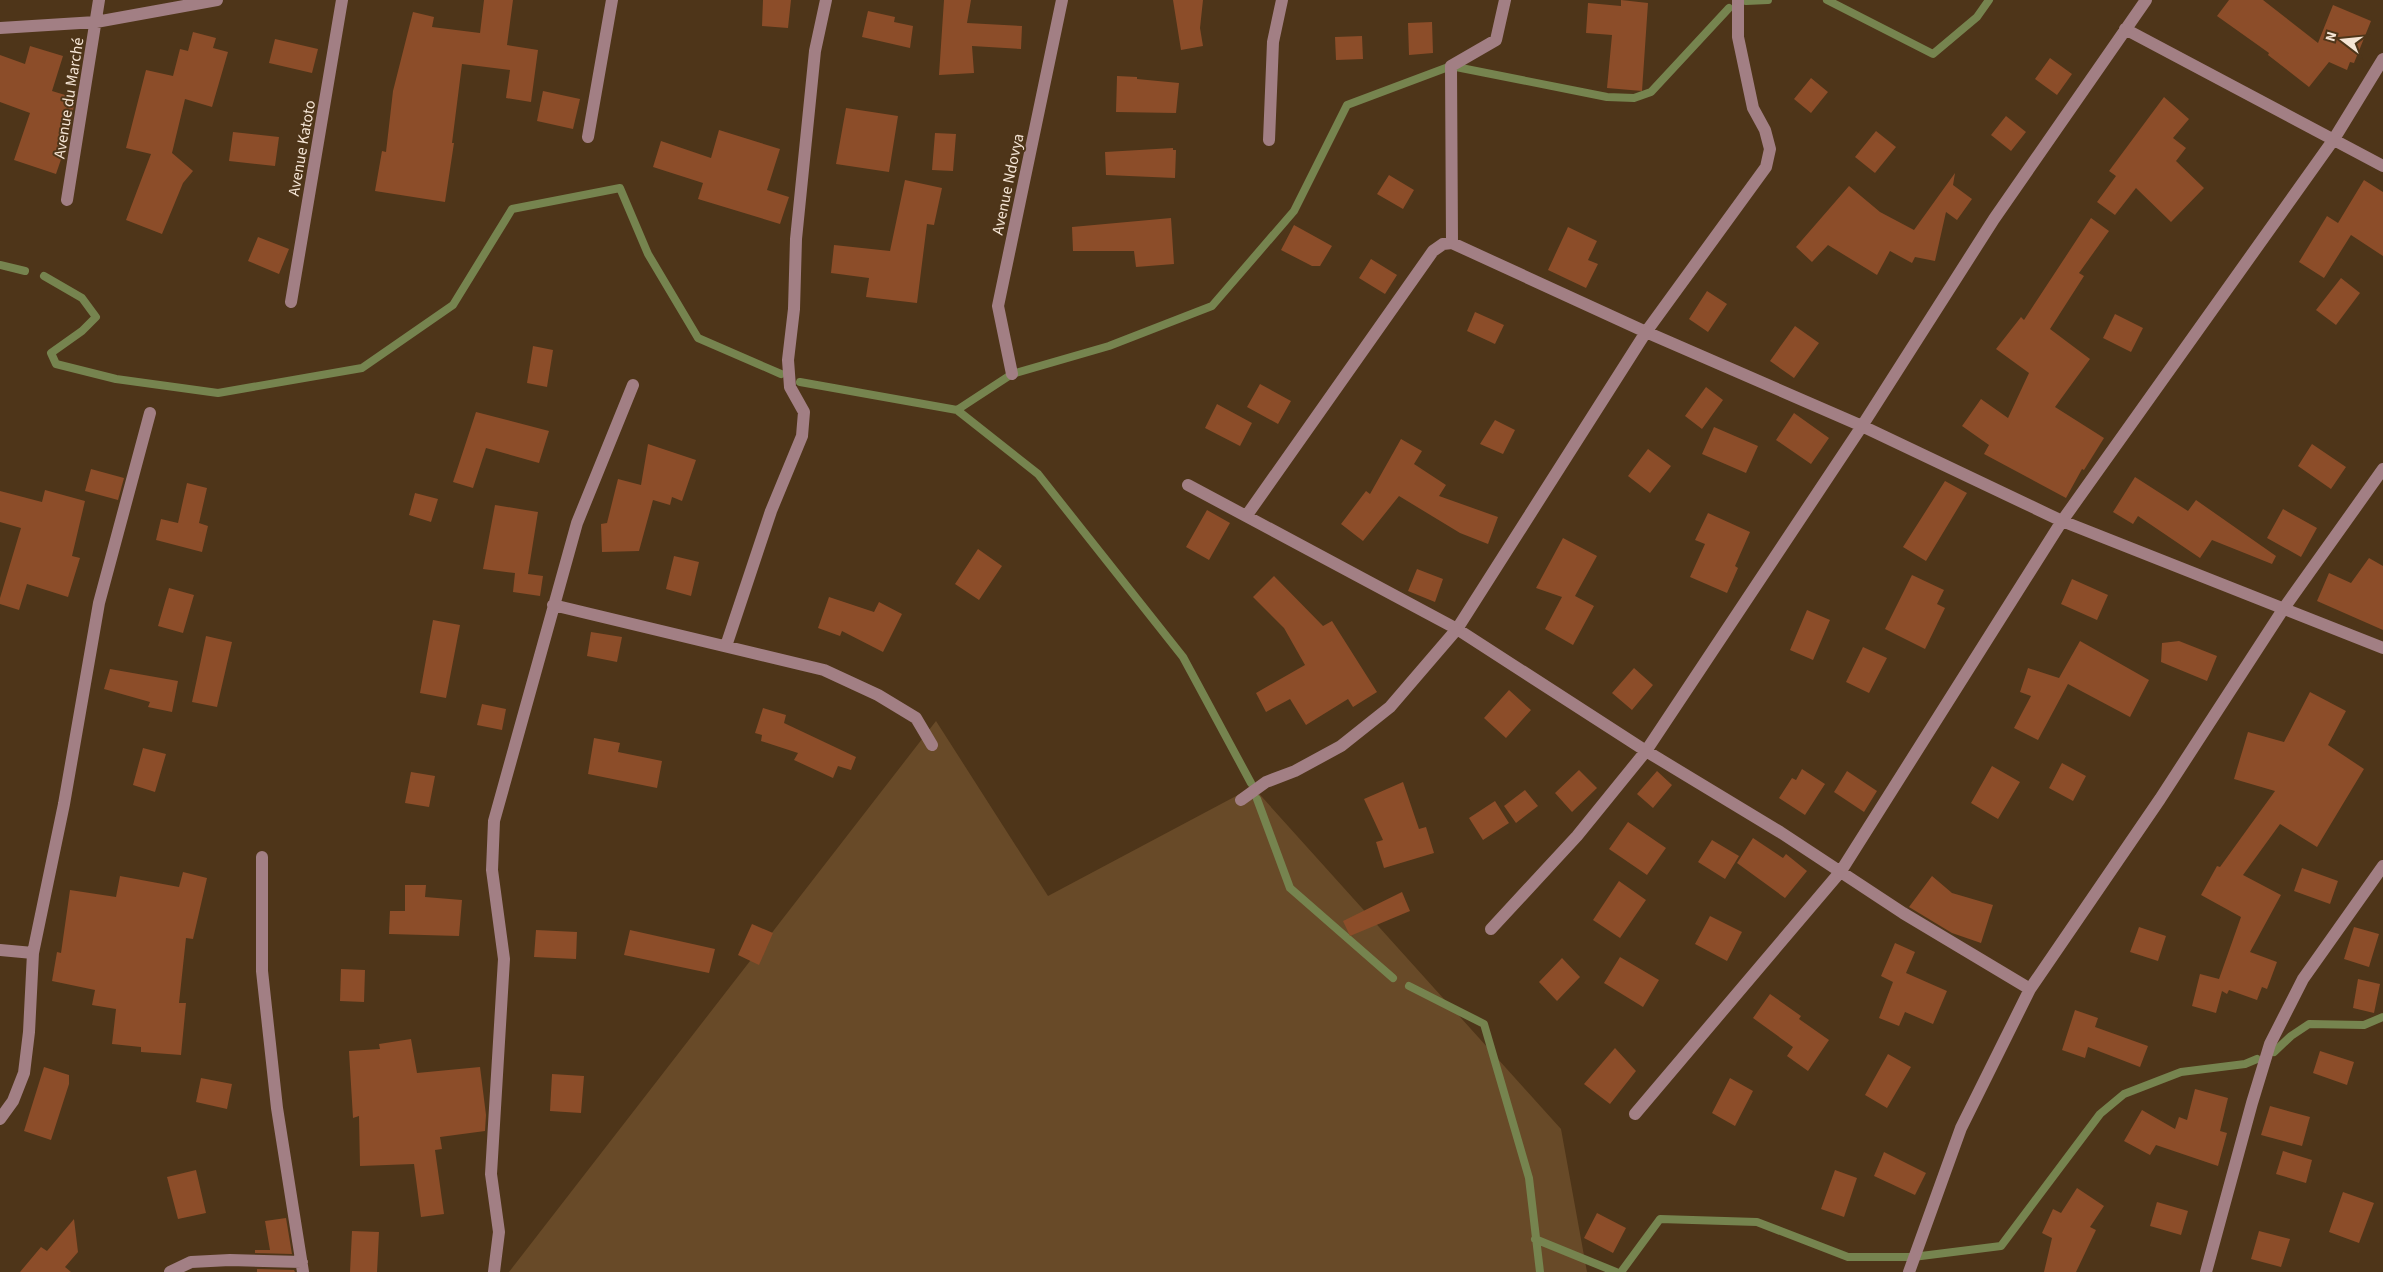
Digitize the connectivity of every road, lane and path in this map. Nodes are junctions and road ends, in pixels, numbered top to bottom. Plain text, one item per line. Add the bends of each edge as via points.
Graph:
1 (99, 0) edge
2 (217, 0) edge
3 (342, 0) edge
4 (612, 0) edge
5 (826, 0) edge
6 (1062, 0) edge
7 (1282, 0) edge
8 (1504, 0) edge
9 (1738, 0) edge
10 (2146, 0) edge
11 (96, 22) junction
12 (0, 28) edge
13 (2125, 30) junction
14 (2383, 58) edge
15 (588, 137) dead end
16 (2334, 139) junction
17 (1269, 140) dead end
18 (2383, 166) edge
19 (67, 200) dead end
20 (1452, 244) junction
21 (291, 302) dead end
22 (1646, 332) junction
23 (1012, 374) dead end
24 (633, 385) dead end
25 (150, 413) dead end
26 (1862, 426) junction
27 (2383, 469) edge
28 (1188, 485) dead end
29 (1247, 515) junction
30 (2062, 521) junction
31 (553, 605) junction
32 (2284, 608) junction
33 (1456, 629) junction
34 (726, 646) junction
35 (2383, 648) edge
36 (932, 745) dead end
37 (1646, 751) junction
38 (1241, 800) dead end
39 (262, 857) dead end
40 (2383, 866) edge
41 (1841, 871) junction
42 (1491, 929) dead end
43 (0, 950) edge
44 (33, 953) junction
45 (2030, 989) junction
46 (1635, 1114) dead end
47 (0, 1119) edge
48 (302, 1267) edge
49 (1910, 1268) edge
50 (170, 1272) edge
51 (494, 1272) edge
52 (2206, 1272) edge

1 - 11 street, Avenue du Marché
2 - 11 street
3 - 21 street, Avenue Katoto
4 - 15 street
5 - 34 street via 815,52 796,239 794,309 788,360 790,387 804,412 802,436 771,511
6 - 23 street, Avenue Ndovya via 998,306
7 - 17 street via 1273,42
8 - 20 street via 1496,40 1451,66
9 - 22 street via 1738,37 1753,108 1765,130 1770,149 1766,167
10 - 13 street
11 - 12 street
11 - 19 street, Avenue du Marché
13 - 16 street
13 - 26 street via 1994,219
14 - 16 street
16 - 18 street
16 - 30 street
20 - 22 street
20 - 29 street via 1442,244 1433,251
22 - 26 street
22 - 33 street
24 - 31 street via 577,523
25 - 44 street via 99,604 64,804
26 - 30 street
26 - 37 street
27 - 32 street
28 - 29 street
29 - 33 street
30 - 32 street
30 - 41 street
31 - 34 street
31 - 51 street via 494,820 492,870 504,959 491,1174 499,1232
32 - 35 street
32 - 45 street
33 - 37 street
33 - 38 street via 1390,707 1341,746 1295,771 1266,782
34 - 36 street via 824,670 878,695 916,718
37 - 41 street
37 - 42 street via 1577,836
39 - 48 street via 262,971 277,1108
40 - 52 street via 2303,978 2270,1044
41 - 45 street via 1903,913
41 - 46 street
43 - 44 street
44 - 47 street via 24,1072 13,1101
45 - 49 street via 1961,1128
48 - 50 street via 230,1260 191,1262

